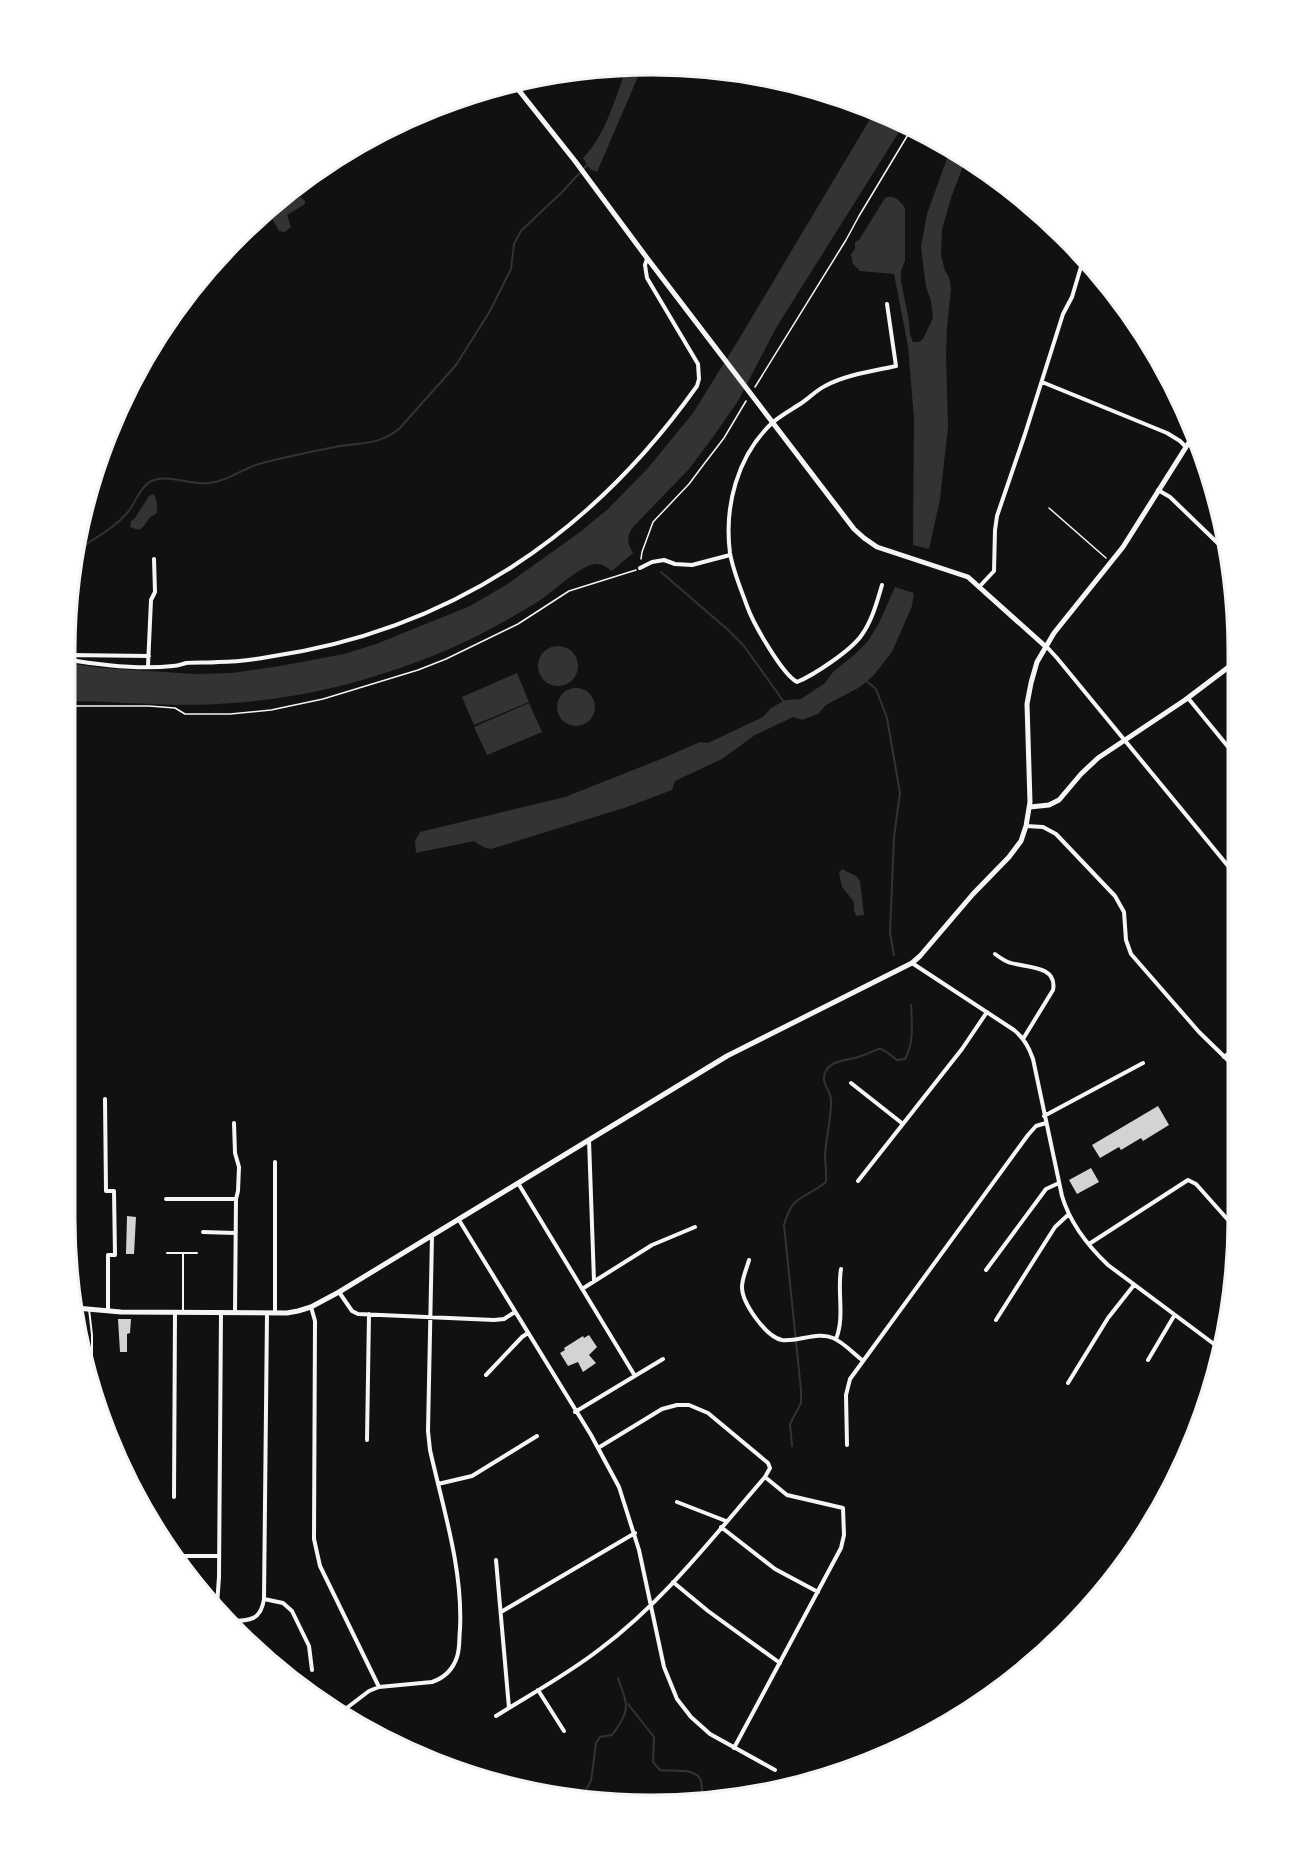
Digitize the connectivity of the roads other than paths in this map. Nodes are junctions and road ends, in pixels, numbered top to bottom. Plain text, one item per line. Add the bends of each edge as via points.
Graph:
1 (519, 91) edge
2 (647, 258) junction
3 (1081, 267) edge
4 (887, 304) dead end
5 (1042, 382) junction
6 (773, 422) junction
7 (1188, 443) edge
8 (1186, 447) junction
9 (1158, 490) junction
10 (1218, 543) edge
11 (730, 555) junction
12 (154, 559) dead end
13 (640, 568) road end
14 (882, 585) dead end
15 (981, 586) junction
16 (1045, 646) junction
17 (75, 655) edge
18 (149, 656) junction
19 (75, 661) edge
20 (148, 666) junction
21 (1228, 668) edge
22 (1188, 698) junction
23 (1126, 740) junction
24 (1228, 746) edge
25 (1030, 807) junction
26 (1026, 826) junction
27 (1228, 865) edge
28 (995, 954) dead end
29 (912, 963) junction
30 (987, 1012) junction
31 (1023, 1038) junction
32 (1228, 1054) edge
33 (1224, 1057) junction
34 (1228, 1060) edge
35 (1143, 1063) dead end
36 (851, 1083) dead end
37 (105, 1099) dead end
38 (1044, 1116) junction
39 (234, 1123) dead end
40 (1046, 1123) junction
41 (903, 1124) junction
42 (589, 1139) junction
43 (275, 1162) dead end
44 (858, 1181) dead end
45 (518, 1183) junction
46 (1059, 1183) junction
47 (166, 1199) dead end
48 (236, 1199) junction
49 (1069, 1214) junction
50 (459, 1220) junction
51 (1228, 1220) edge
52 (695, 1227) dead end
53 (203, 1232) dead end
54 (235, 1233) junction
55 (432, 1236) junction
56 (1089, 1244) junction
57 (166, 1253) dead end
58 (183, 1253) junction
59 (197, 1253) dead end
60 (749, 1260) dead end
61 (841, 1269) dead end
62 (986, 1270) dead end
63 (594, 1281) junction
64 (1134, 1285) junction
65 (582, 1289) junction
66 (339, 1292) junction
67 (311, 1307) junction
68 (82, 1309) edge
69 (89, 1309) junction
70 (108, 1311) junction
71 (175, 1312) junction
72 (183, 1312) junction
73 (221, 1312) junction
74 (235, 1312) junction
75 (515, 1312) junction
76 (267, 1313) junction
77 (275, 1313) junction
78 (369, 1314) junction
79 (1174, 1316) junction
80 (430, 1317) junction
81 (996, 1320) dead end
82 (528, 1333) junction
83 (836, 1339) junction
84 (1214, 1344) edge
85 (92, 1356) edge
86 (663, 1359) dead end
87 (862, 1360) junction
88 (1148, 1360) dead end
89 (486, 1375) dead end
90 (635, 1376) junction
91 (1068, 1383) dead end
92 (575, 1412) junction
93 (537, 1436) dead end
94 (367, 1440) dead end
95 (847, 1445) dead end
96 (598, 1448) junction
97 (765, 1477) junction
98 (438, 1484) junction
99 (174, 1497) dead end
100 (677, 1502) dead end
101 (726, 1521) junction
102 (721, 1527) junction
103 (635, 1533) junction
104 (184, 1556) edge
105 (219, 1556) junction
106 (496, 1560) dead end
107 (673, 1582) junction
108 (818, 1592) junction
109 (217, 1598) edge
110 (264, 1599) junction
111 (651, 1605) junction
112 (501, 1612) junction
113 (239, 1621) edge
114 (780, 1663) junction
115 (312, 1670) dead end
116 (379, 1686) junction
117 (538, 1690) junction
118 (347, 1708) edge
119 (509, 1708) junction
120 (496, 1716) dead end
121 (564, 1731) dead end
122 (734, 1749) junction
123 (775, 1770) dead end

1 - 2 main road
2 - 6 main road
2 - 20 street via 647,278 698,364 697,386 616,484 547,544 468,593 362,636 269,657
3 - 5 street
4 - 6 street via 896,366 825,386
5 - 8 street via 1162,432
5 - 15 street via 997,516 994,571
6 - 11 street via 756,444 733,490
6 - 15 main road via 864,538 885,550 963,574
7 - 8 main road
8 - 9 main road
9 - 10 street
9 - 16 main road via 1111,563
11 - 13 street via 692,565 664,560
11 - 14 street via 759,633 796,682 810,676 861,637
12 - 18 street
15 - 16 main road
16 - 23 street
16 - 25 main road via 1033,673 1027,704
17 - 18 street
18 - 20 street
19 - 20 street
21 - 22 main road
22 - 23 main road
22 - 24 street
23 - 25 main road via 1091,764 1059,800
23 - 27 street
25 - 26 main road
26 - 29 main road via 1006,860
26 - 33 street via 1043,827 1056,834 1115,896 1125,912 1131,954
28 - 31 street via 1009,962 1040,968 1054,982
29 - 30 street
29 - 42 main road via 727,1056
30 - 31 street
30 - 41 street
31 - 38 street via 1033,1059
32 - 33 street
33 - 34 street
35 - 38 street
36 - 41 street
37 - 70 street via 106,1191 114,1191 114,1255 108,1255
38 - 40 street
39 - 48 street via 239,1167
40 - 46 street
40 - 87 street via 1036,1126 1028,1135
41 - 44 street
42 - 45 main road
42 - 63 street
43 - 77 street
45 - 50 main road
45 - 65 street
46 - 49 street
46 - 62 street via 1046,1189
47 - 48 street
48 - 54 street
49 - 56 street
49 - 81 street via 1055,1227
50 - 55 main road
50 - 75 street
51 - 56 street via 1188,1180
52 - 63 street via 652,1245
53 - 54 street
54 - 74 street
55 - 66 main road
55 - 80 street
56 - 64 street
57 - 58 lane
58 - 59 lane
58 - 72 lane
60 - 83 street via 742,1289 758,1321 775,1337
61 - 83 street via 841,1326
63 - 65 street
64 - 79 street
64 - 91 street via 1108,1318
65 - 90 street
66 - 67 main road
66 - 78 street via 352,1311
67 - 77 main road
67 - 116 street via 315,1321 315,1550
68 - 69 main road
69 - 70 main road
69 - 85 lane
70 - 71 main road
71 - 72 main road
71 - 99 street
72 - 73 main road
73 - 74 main road
73 - 105 street
74 - 76 main road
75 - 80 street via 504,1319
75 - 82 street
76 - 77 main road
76 - 110 street
78 - 80 street
78 - 94 street
79 - 84 street
79 - 88 street
80 - 98 street via 428,1431
82 - 89 street
82 - 92 street
83 - 87 street
86 - 90 street
87 - 95 street via 847,1389
90 - 92 street
92 - 96 street
93 - 98 street via 472,1476
96 - 97 street via 662,1409 688,1405 708,1413 768,1463
96 - 103 street via 619,1487
97 - 101 street
97 - 108 street via 787,1496 843,1508 842,1544
98 - 116 street via 458,1574 458,1653 444,1676 432,1682
100 - 101 street
101 - 102 street
102 - 107 street
102 - 108 street via 775,1569
103 - 111 street
103 - 112 street
104 - 105 street
105 - 109 street
106 - 112 street
107 - 111 street
107 - 114 street
108 - 114 street
110 - 113 street via 254,1618
110 - 115 street via 283,1603 292,1611 309,1646
111 - 117 street via 602,1648
111 - 122 street via 664,1668 677,1699 703,1728
112 - 119 street
114 - 122 street
116 - 118 street
117 - 119 street
117 - 121 street
119 - 120 street
122 - 123 street

